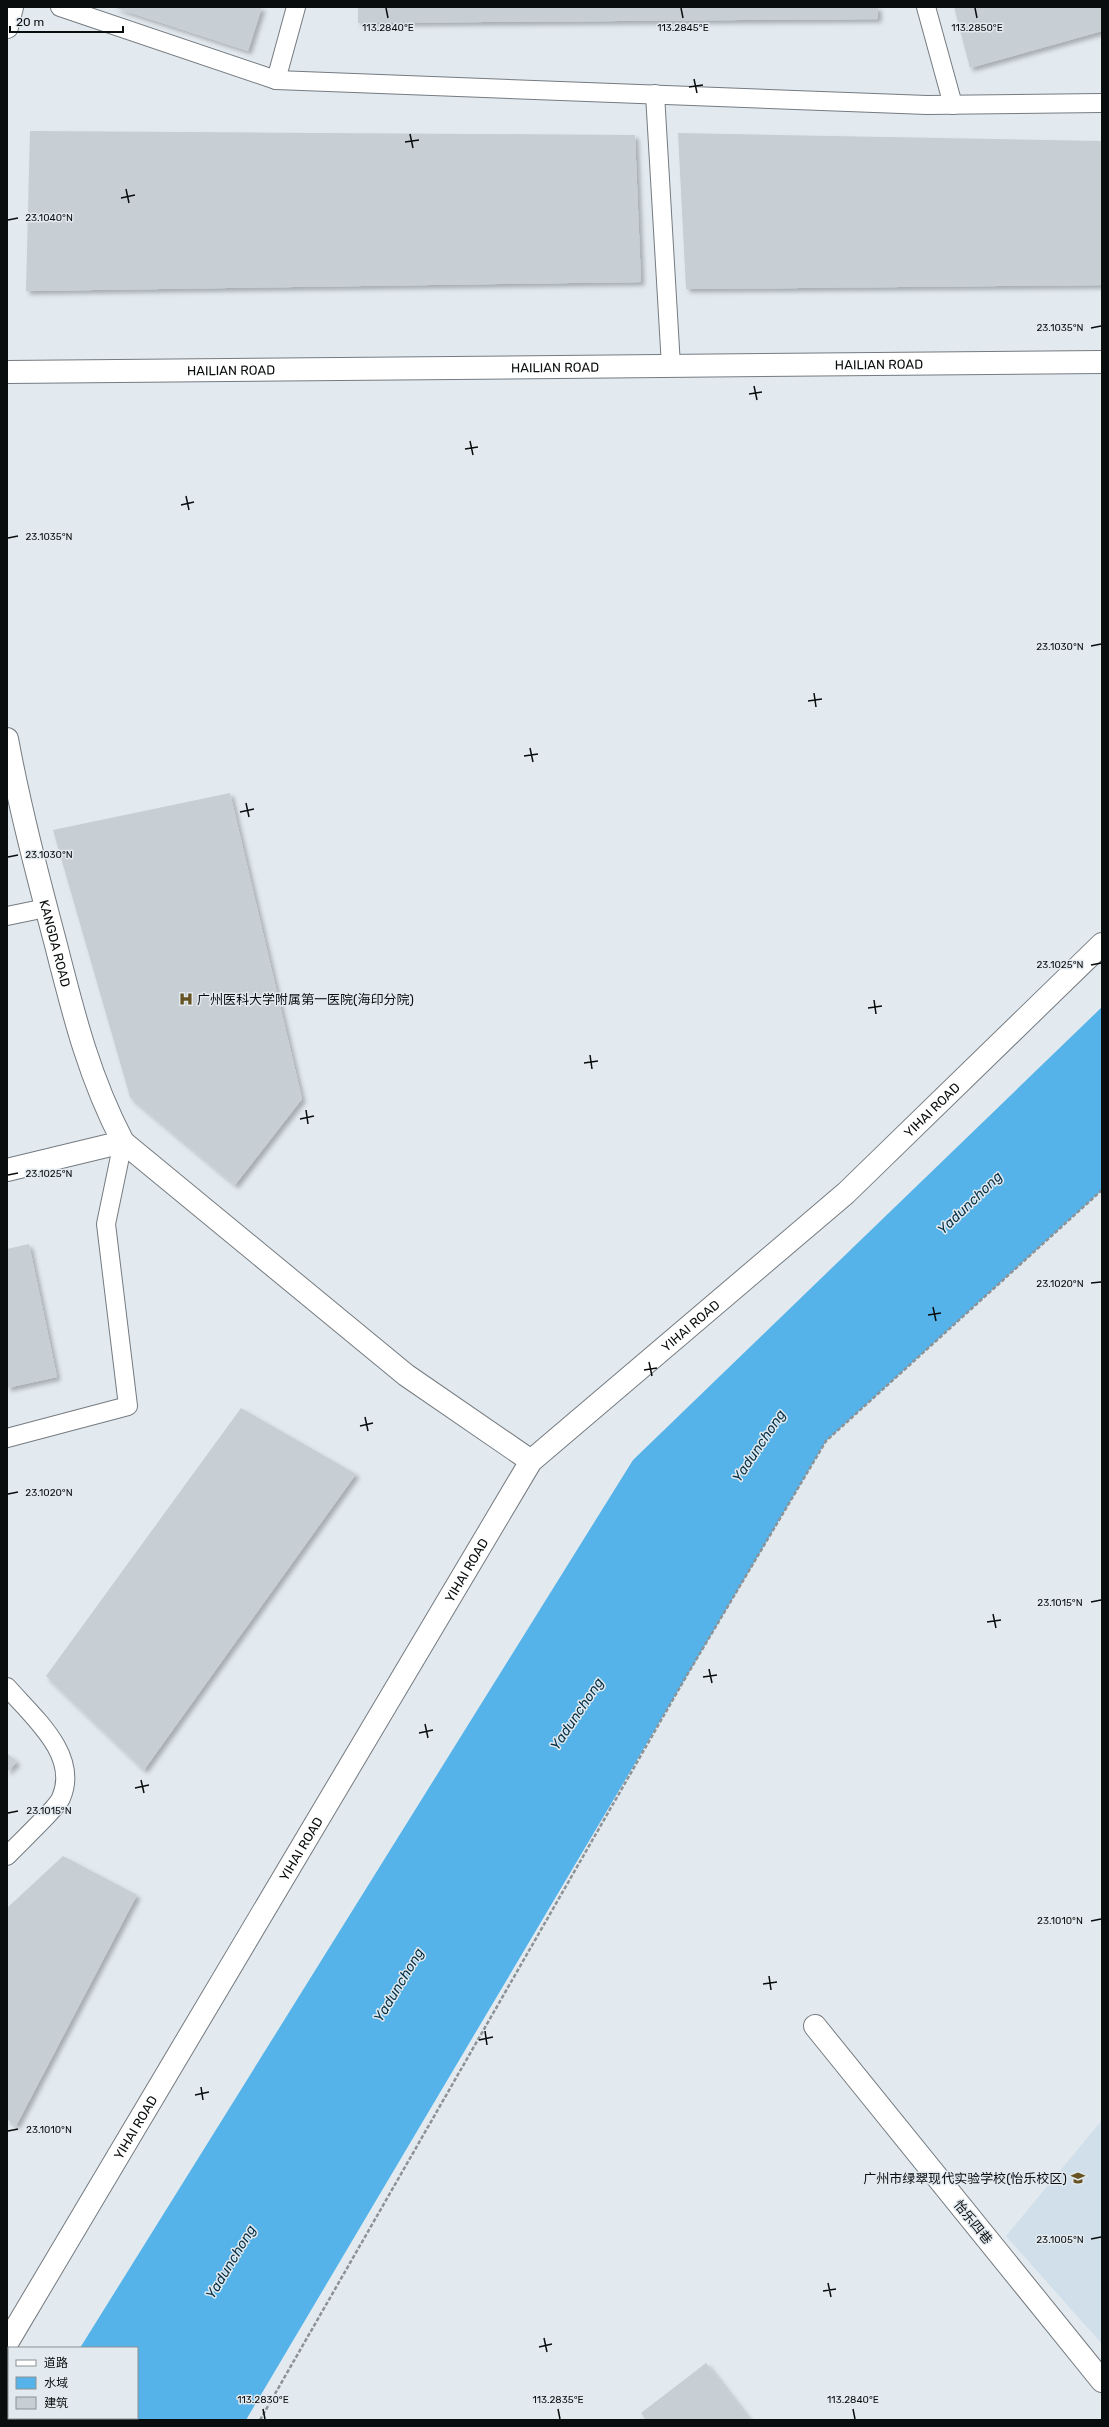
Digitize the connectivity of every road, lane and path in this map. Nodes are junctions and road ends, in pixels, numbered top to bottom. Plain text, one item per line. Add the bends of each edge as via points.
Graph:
1 (12, 7) edge
2 (60, 7) edge
3 (296, 7) edge
4 (926, 7) edge
5 (7, 27) edge
6 (276, 80) junction
7 (655, 94) junction
8 (1102, 103) edge
9 (953, 105) junction
10 (1102, 362) edge
11 (671, 366) junction
12 (7, 372) edge
13 (7, 739) edge
14 (46, 908) junction
15 (7, 916) edge
16 (1102, 944) edge
17 (122, 1142) junction
18 (7, 1170) edge
19 (1102, 1190) edge
20 (7, 1438) edge
21 (530, 1461) junction
22 (7, 1687) edge
23 (7, 1856) edge
24 (815, 2026) dead end
25 (7, 2343) edge
26 (1102, 2381) edge
27 (260, 2420) edge

1 - 5 street
2 - 6 lane
3 - 6 lane
4 - 9 lane
6 - 7 lane
7 - 9 lane
7 - 11 lane
8 - 9 lane
10 - 11 street, HAILIAN ROAD
11 - 12 street, HAILIAN ROAD
13 - 14 street, KANGDA ROAD via 32,858
14 - 15 lane
14 - 17 street, KANGDA ROAD via 82,1048 105,1108
16 - 21 street, YIHAI ROAD via 846,1194
17 - 18 street
17 - 20 lane via 106,1224 128,1406
17 - 21 street via 406,1375
19 - 27 path via 826,1441 683,1682
21 - 25 street, YIHAI ROAD
22 - 23 lane via 58,1748 66,1771 61,1798
24 - 26 street, 怡乐四巷

